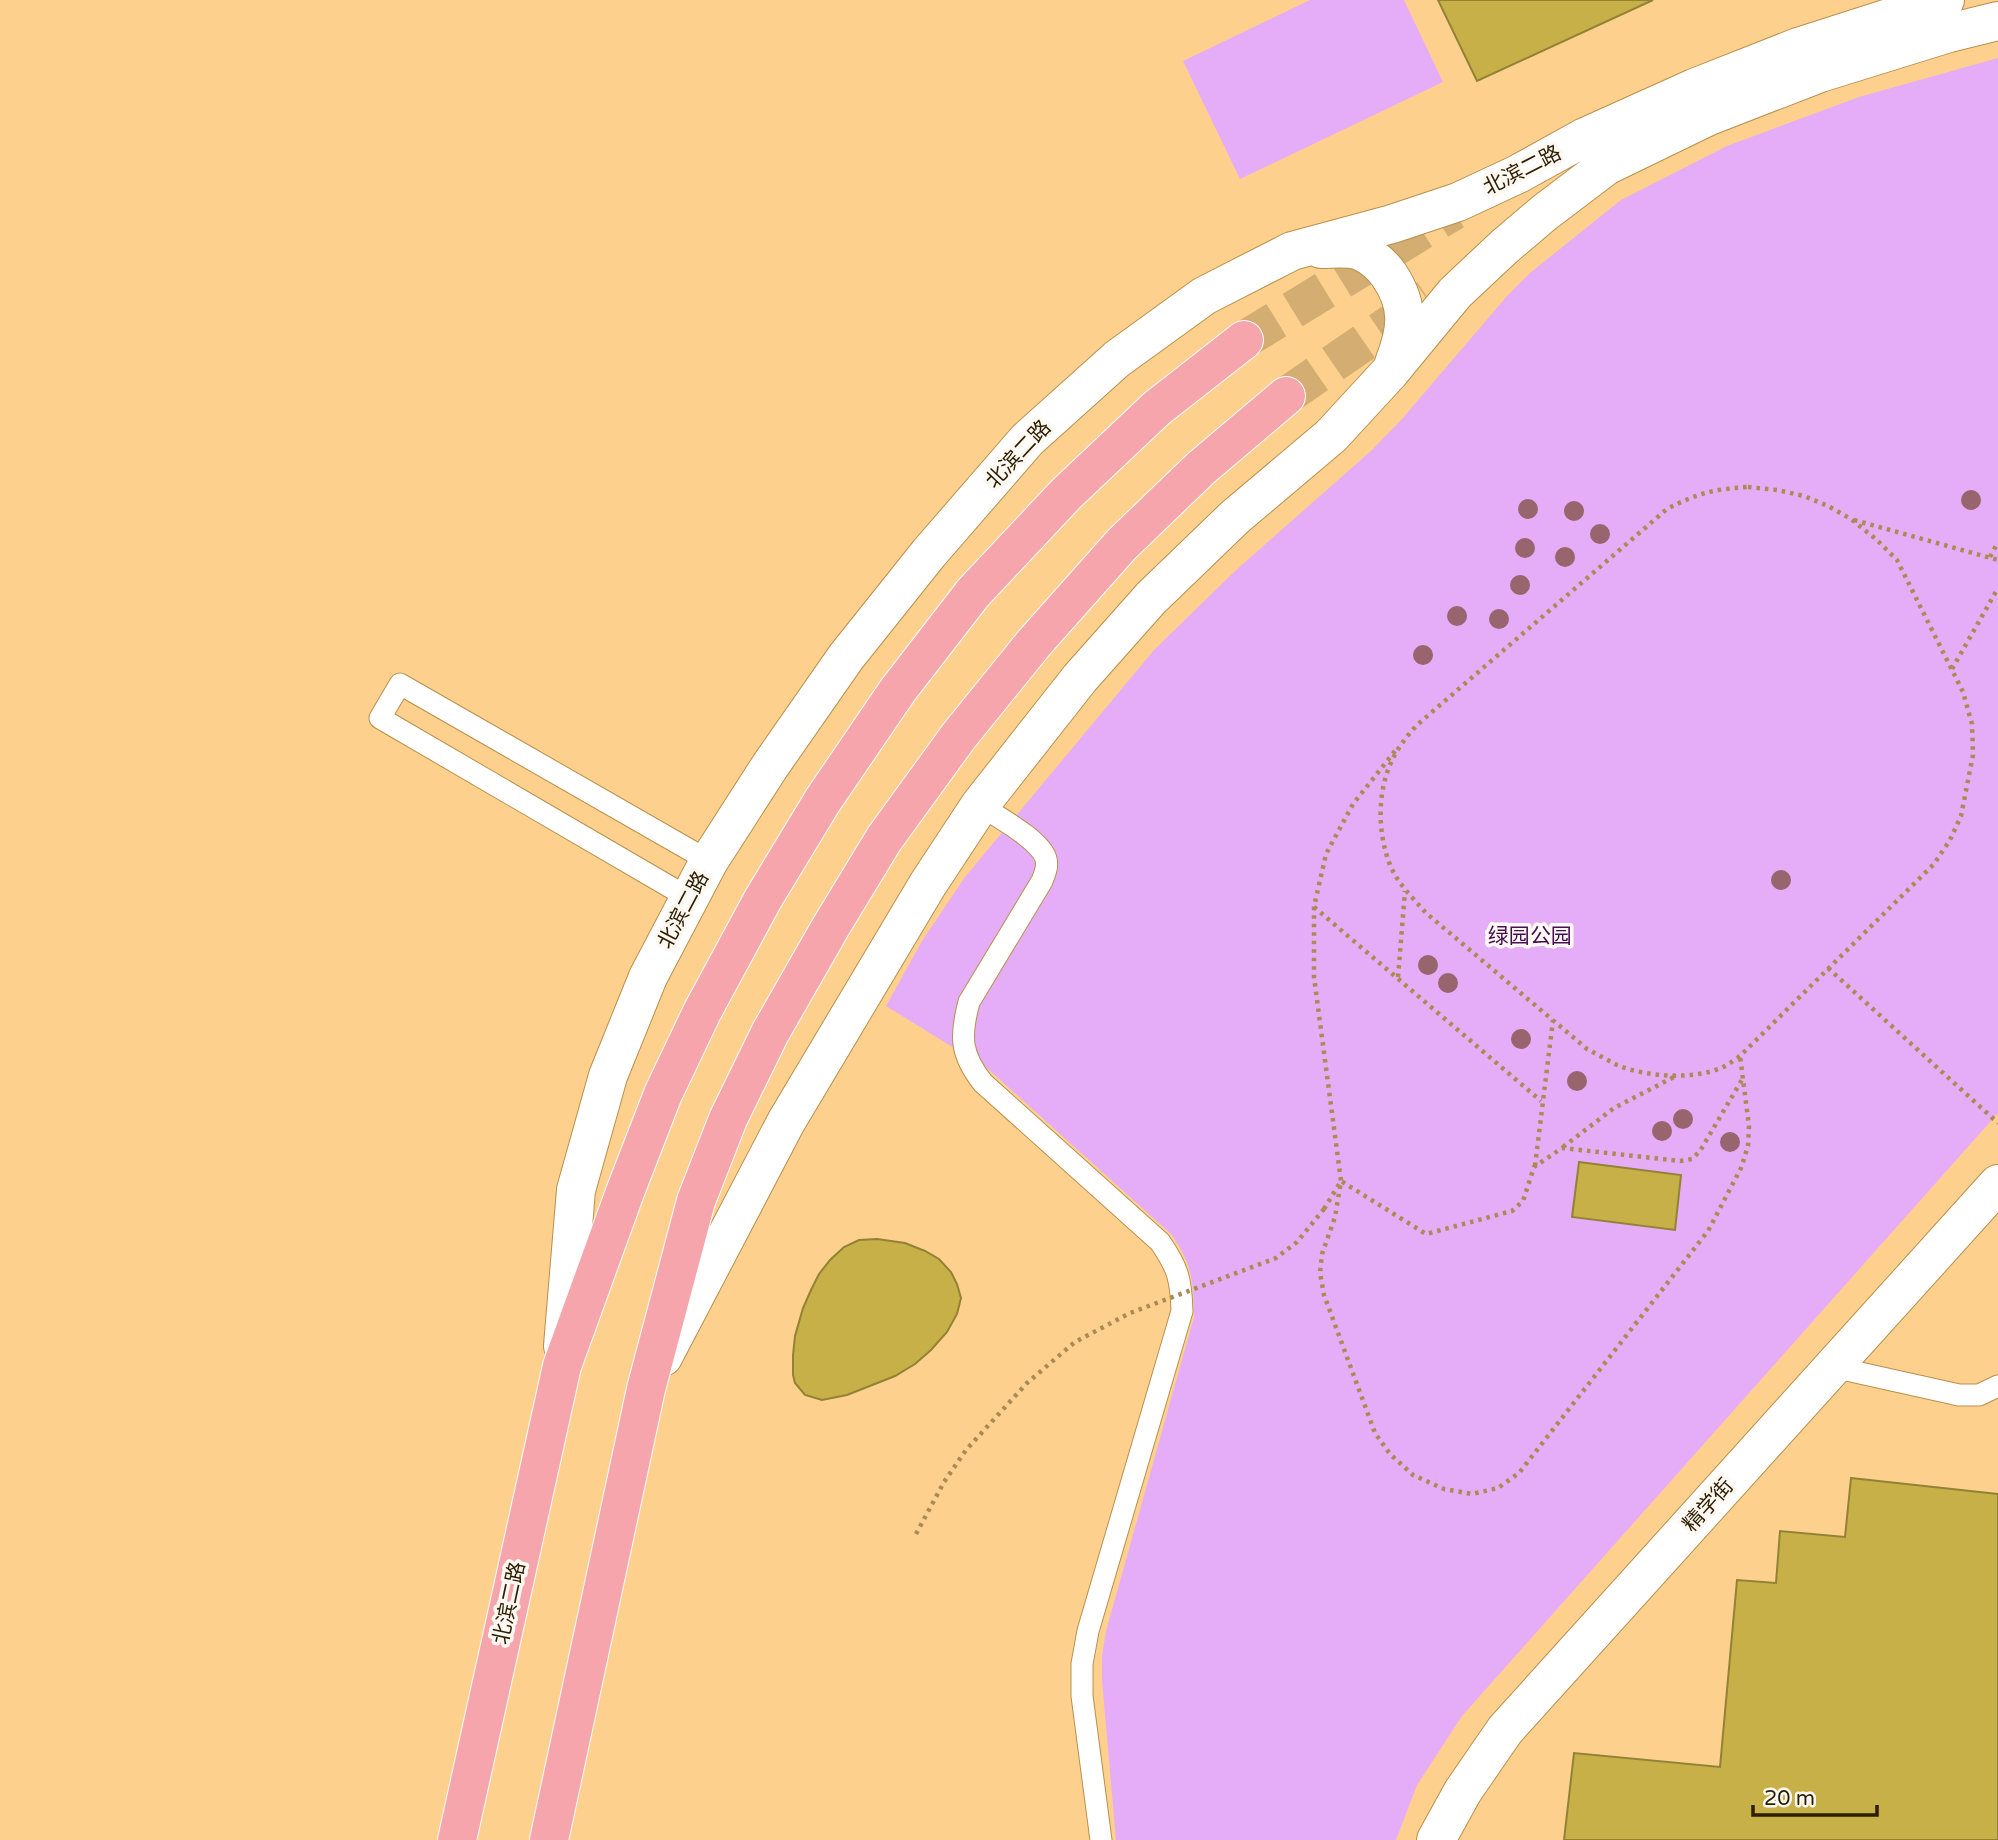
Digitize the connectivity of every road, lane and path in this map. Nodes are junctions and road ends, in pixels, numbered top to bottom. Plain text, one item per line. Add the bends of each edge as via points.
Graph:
1 (1945, 0) edge
2 (1998, 21) edge
3 (1292, 251) junction
4 (1244, 340) tunnel mouth
5 (1390, 372) junction
6 (1286, 396) tunnel mouth
7 (1851, 519) junction
8 (1998, 542) edge
9 (1990, 557) junction
10 (1998, 560) edge
11 (1998, 588) edge
12 (1993, 596) junction
13 (1998, 601) edge
14 (1951, 670) junction
15 (1402, 743) junction
16 (980, 805) junction
17 (709, 861) junction
18 (1405, 890) junction
19 (689, 898) junction
20 (1314, 908) junction
21 (1828, 968) junction
22 (1398, 978) junction
23 (1553, 1020) junction
24 (1740, 1056) junction
25 (1676, 1076) junction
26 (1743, 1078) junction
27 (1541, 1101) junction
28 (1998, 1124) edge
29 (1562, 1148) junction
30 (1534, 1167) junction
31 (1341, 1181) junction
32 (1998, 1184) edge
33 (562, 1366) junction
34 (1833, 1367) junction
35 (1998, 1385) edge
36 (646, 1390) junction
37 (916, 1534) dead end
38 (457, 1840) edge
39 (549, 1840) edge
40 (1101, 1840) edge
41 (1436, 1840) edge

1 - 3 street, 北滨二路 via 1798,47 1694,88 1458,202
2 - 5 street, 北滨二路 via 1820,73 1709,116 1606,166 1544,213 1455,293
3 - 5 street via 1357,250 1386,271 1399,289 1405,325
3 - 17 street, 北滨二路 via 1204,296 1117,359 1027,440 846,657
4 - 33 main road, 北滨二路 via 1157,408 1066,494 973,593 898,690 823,800 702,1012 663,1094
5 - 16 street, 北滨二路 via 1331,436 1234,517 1151,598 1080,678
6 - 36 main road, 北滨二路 via 1122,544 958,737 884,839 770,1033 728,1119 696,1200
7 - 9 path
7 - 14 path via 1897,560
7 - 15 path via 1804,496 1748,486 1718,488 1691,497 1667,509 1417,725
8 - 9 path
9 - 10 path
11 - 12 path
12 - 13 path
12 - 14 path
14 - 21 path via 1972,724 1973,755 1961,816 1934,864
15 - 18 path via 1390,765 1381,814 1391,867
15 - 20 path via 1353,804 1326,854
16 - 36 street, 北滨二路 via 786,1122
16 - 40 lane via 1037,844 1047,870 969,1002 963,1045 970,1067 1160,1242 1174,1262 1182,1286 1182,1311 1082,1664
17 - 19 street, 北滨二路
17 - 19 lane via 400,684 380,718
18 - 22 path
18 - 23 path
19 - 33 street, 北滨二路 via 648,977 608,1076 576,1190
20 - 22 path
20 - 31 path via 1314,977
21 - 24 path
21 - 28 path
22 - 27 path
23 - 25 path via 1587,1049 1618,1065
23 - 27 path
24 - 25 path via 1702,1074
24 - 26 path
25 - 29 path via 1614,1108
26 - 29 path via 1692,1159
26 - 31 path via 1748,1146 1708,1231 1519,1473 1498,1488 1472,1494 1444,1489 1413,1475 1375,1433 1320,1273
27 - 30 path
29 - 30 path
30 - 31 path via 1523,1201 1512,1211 1426,1234
31 - 37 path, bridge via 1297,1242 1276,1258 1130,1313 1075,1342 1027,1382 966,1450
32 - 34 street, 精学街
33 - 38 main road, 北滨二路
34 - 35 lane via 1959,1395 1979,1395
34 - 41 street, 精学街 via 1505,1730
36 - 39 main road, 北滨二路

